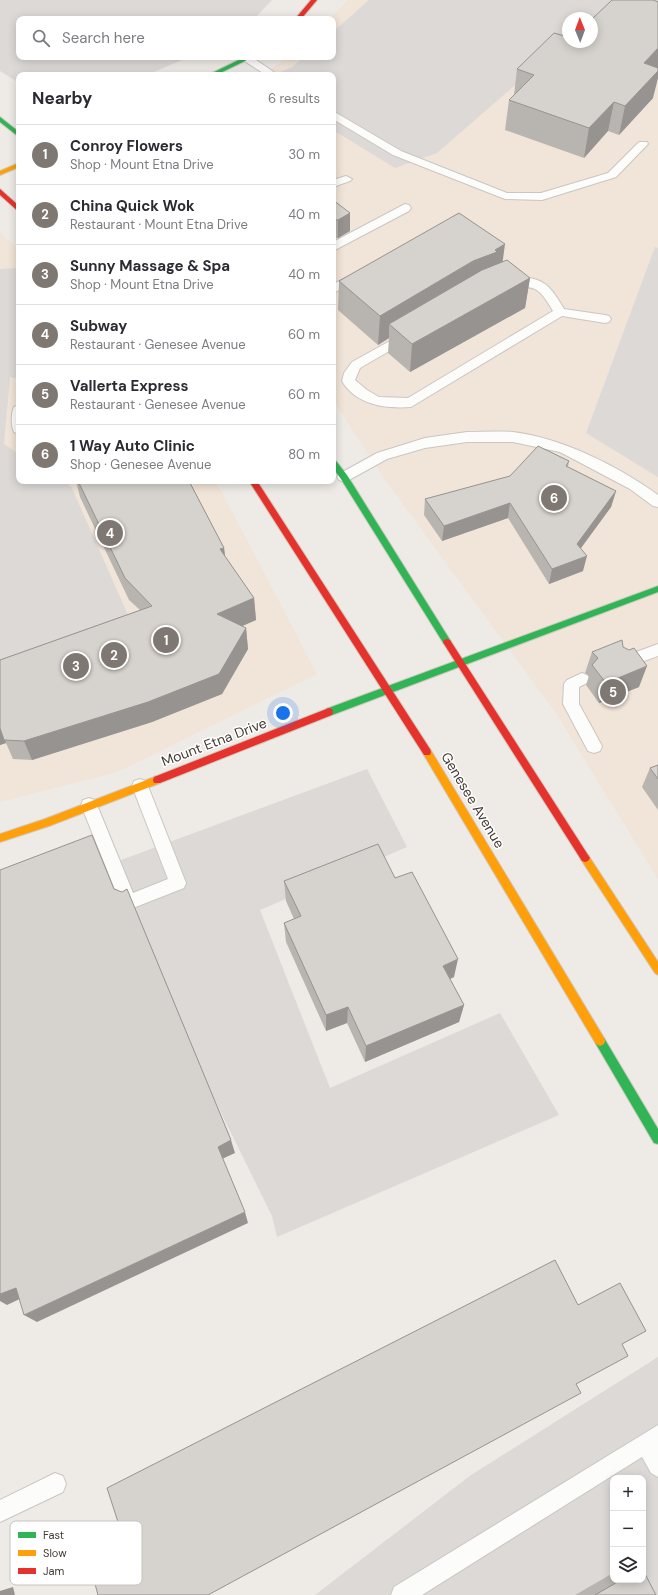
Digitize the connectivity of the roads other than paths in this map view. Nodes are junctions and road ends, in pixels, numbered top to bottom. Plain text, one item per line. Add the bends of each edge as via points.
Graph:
1 (314, 0) edge
2 (301, 16) edge
3 (244, 60) edge
4 (251, 60) edge
5 (218, 72) edge
6 (269, 72) edge
7 (336, 116) edge
8 (0, 119) edge
9 (16, 132) edge
10 (643, 144) dead end
11 (16, 166) edge
12 (0, 173) edge
13 (346, 179) dead end
14 (336, 183) edge
15 (0, 191) edge
16 (16, 207) edge
17 (405, 208) dead end
18 (336, 245) edge
19 (368, 272) edge
20 (495, 286) edge
21 (336, 288) edge
22 (560, 312) junction
23 (605, 319) dead end
24 (419, 329) edge
25 (336, 467) edge
26 (344, 477) junction
27 (255, 484) edge
28 (658, 502) edge
29 (658, 589) edge
30 (658, 650) edge
31 (622, 663) edge
32 (460, 664) junction
33 (582, 679) dead end
34 (390, 690) junction
35 (594, 746) dead end
36 (140, 786) junction
37 (90, 805) junction
38 (0, 838) edge
39 (658, 970) edge
40 (658, 1139) edge
41 (652, 1439) edge
42 (658, 1466) edge
43 (55, 1484) dead end
44 (0, 1511) edge
45 (402, 1595) edge

1 - 2 main road
3 - 5 main road
4 - 6 lane
7 - 10 lane via 397,153 505,196 542,197 612,174
8 - 9 main road
11 - 12 main road
13 - 14 lane
15 - 16 main road
17 - 18 lane
19 - 21 lane
20 - 22 lane via 509,280 537,283 546,288
22 - 23 lane
22 - 24 lane via 411,402 381,402 359,393 348,381 356,365
25 - 26 main road
26 - 28 lane via 382,456 425,443 467,437 513,436 562,448 635,485
26 - 32 main road
27 - 34 main road, Genesee Avenue
29 - 32 main road, Mount Etna Drive
30 - 31 lane
32 - 34 main road, Mount Etna Drive
32 - 39 main road
33 - 35 lane via 572,684 571,704
34 - 36 main road, Mount Etna Drive
34 - 40 main road, Genesee Avenue
36 - 37 main road, Mount Etna Drive
36 - 37 lane via 178,883 128,902
37 - 38 main road, Mount Etna Drive
41 - 42 lane
41 - 45 lane
43 - 44 lane

